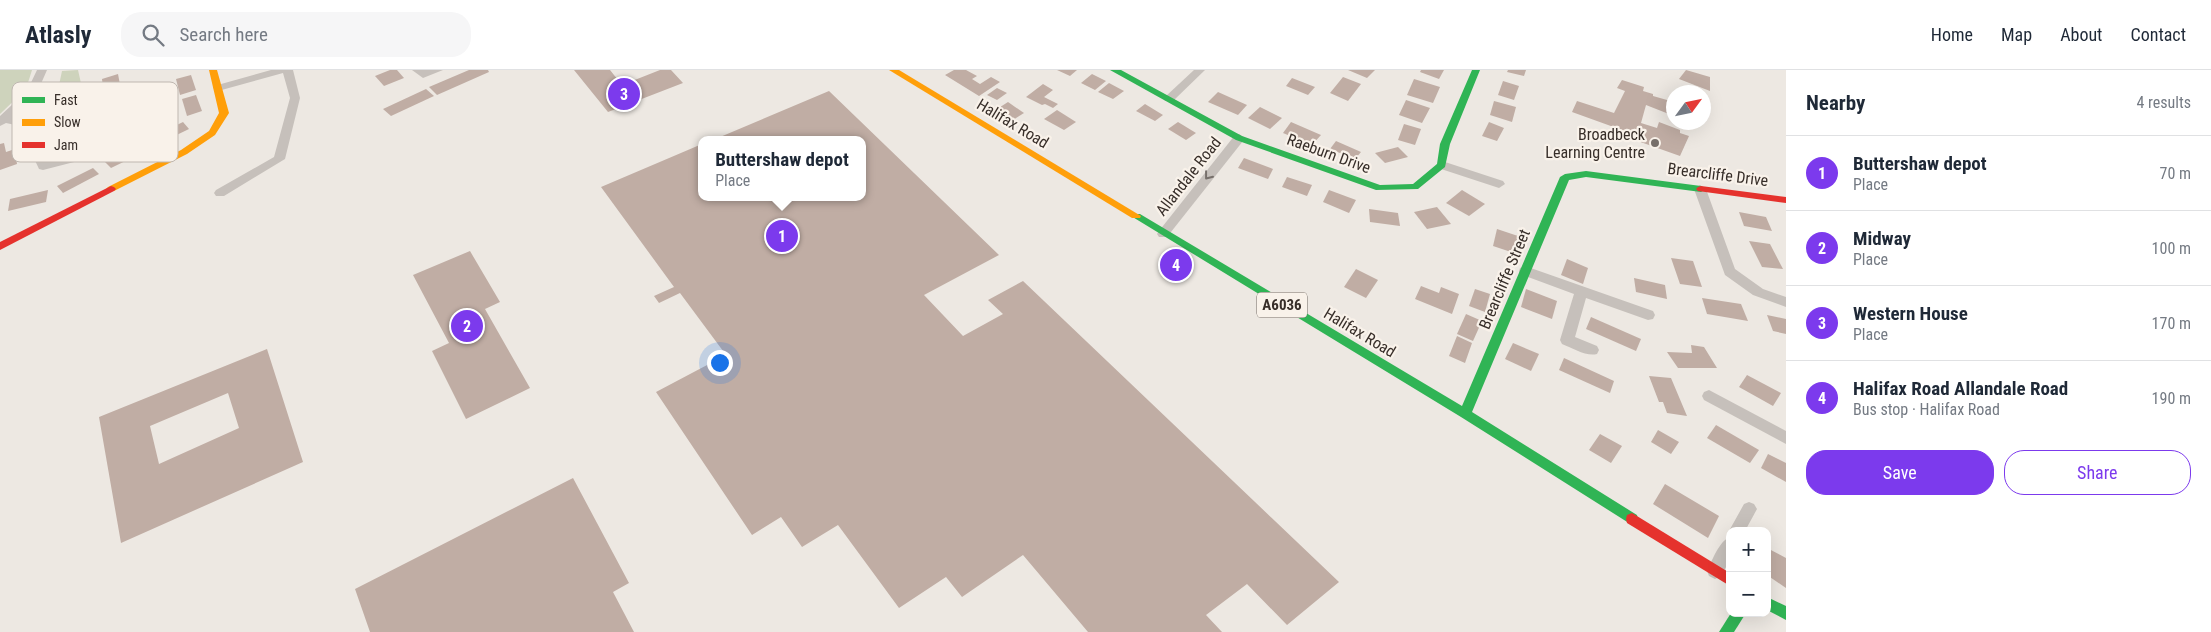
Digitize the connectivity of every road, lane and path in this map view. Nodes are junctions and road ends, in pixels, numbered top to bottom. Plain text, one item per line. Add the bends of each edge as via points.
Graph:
1 (42, 70) edge
2 (213, 70) edge
3 (283, 70) edge
4 (288, 70) edge
5 (417, 70) edge
6 (438, 70) edge
7 (893, 70) edge
8 (1114, 70) edge
9 (1200, 70) edge
10 (1476, 70) edge
11 (37, 82) edge
12 (218, 88) junction
13 (1169, 99) junction
14 (12, 111) edge
15 (3, 120) edge
16 (1238, 138) junction
17 (178, 155) edge
18 (41, 162) edge
19 (58, 162) edge
20 (164, 162) edge
21 (1442, 165) junction
22 (1586, 174) joint
23 (1499, 184) dead end
24 (1700, 189) junction
25 (220, 193) dead end
26 (1786, 200) edge
27 (1163, 234) junction
28 (0, 246) edge
29 (1524, 271) junction
30 (1581, 292) junction
31 (1786, 302) edge
32 (1648, 315) dead end
33 (1592, 350) dead end
34 (1709, 396) dead end
35 (1466, 414) junction
36 (1786, 438) edge
37 (1749, 509) dead end
38 (1739, 527) edge
39 (1726, 551) edge
40 (1715, 571) junction
41 (1726, 578) edge
42 (1771, 605) edge
43 (1786, 613) edge
44 (1736, 617) edge
45 (1726, 632) edge

1 - 11 street
2 - 12 main road
3 - 12 street
4 - 25 street via 295,98 279,159
5 - 6 street via 423,75
7 - 27 main road, Halifax Road / A6036
8 - 13 main road, Raeburn Drive
9 - 13 street
10 - 21 main road via 1445,144
12 - 17 main road via 224,112 212,133
13 - 16 main road, Raeburn Drive
14 - 15 street
16 - 21 main road, Raeburn Drive via 1379,188 1415,187
16 -> 27 street, Allandale Road
18 - 19 street via 42,166
20 - 28 main road
21 - 23 street
22 - 24 main road, Brearcliffe Drive
22 - 29 main road, Brearcliffe Street via 1565,177
24 - 26 main road, Brearcliffe Drive
24 - 31 street via 1730,272 1758,292
27 - 35 main road, Halifax Road / A6036
29 - 30 street
29 - 35 main road, Brearcliffe Street
30 - 32 street
30 - 33 street via 1567,340
34 - 36 street
35 - 40 main road, Halifax Road / A6036
37 - 38 street
39 - 40 street
40 - 41 main road, Halifax Road / A6036
42 - 43 main road
44 - 45 main road

